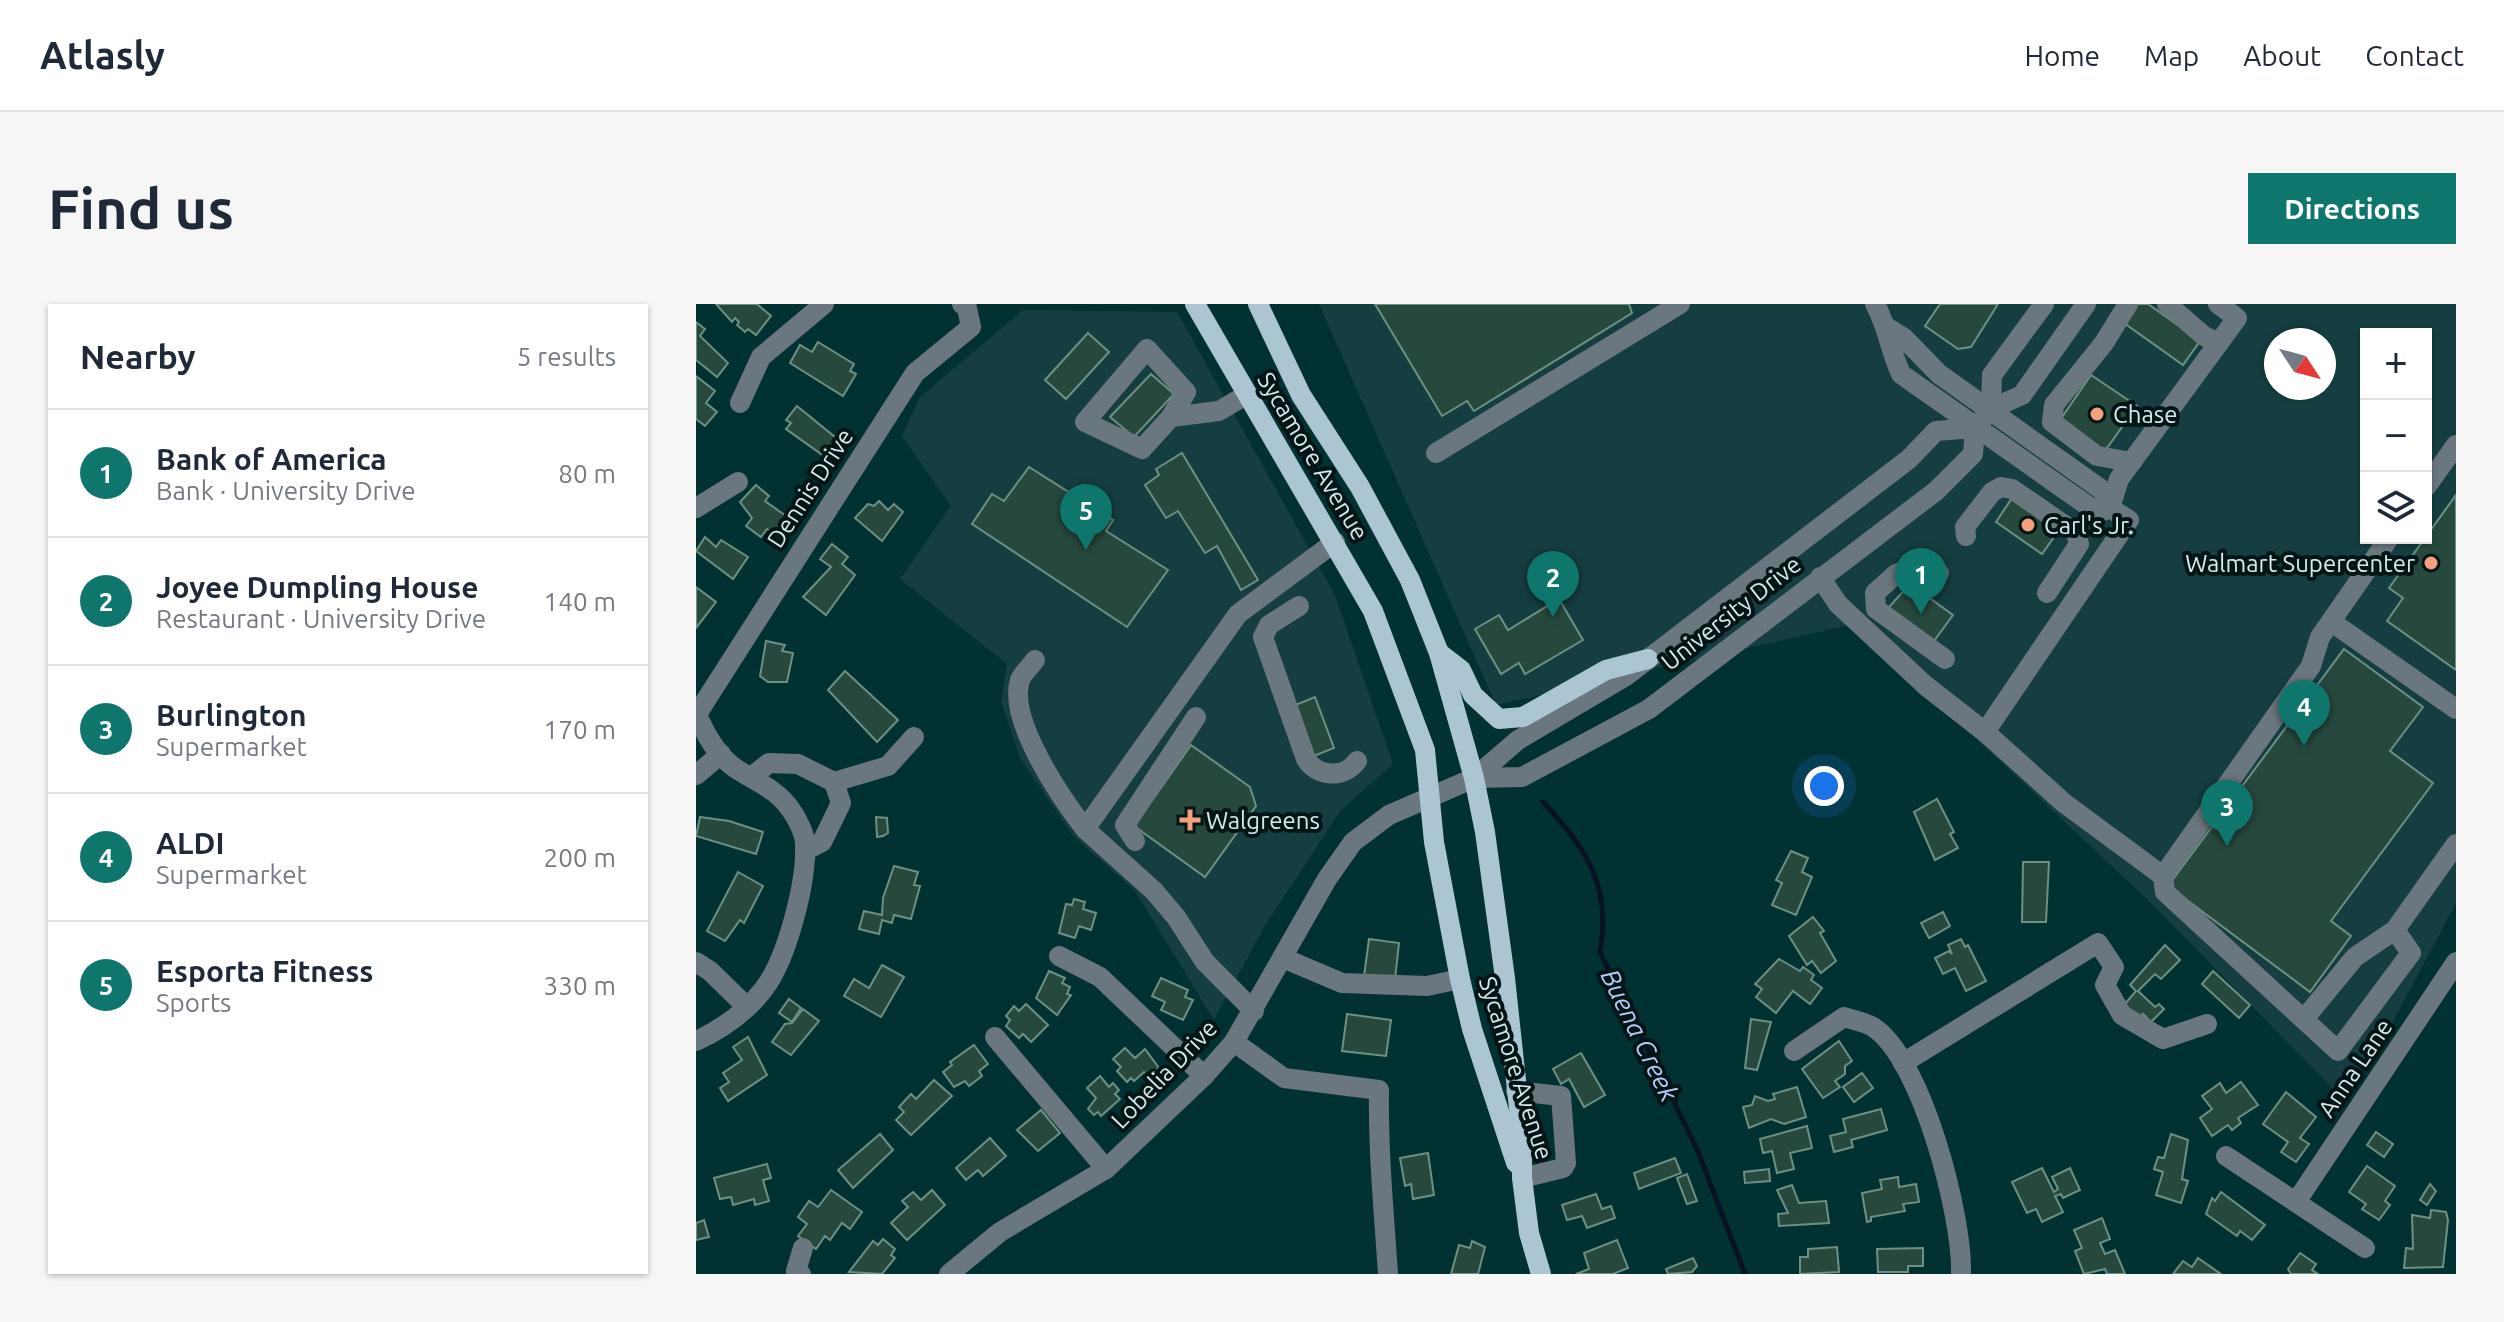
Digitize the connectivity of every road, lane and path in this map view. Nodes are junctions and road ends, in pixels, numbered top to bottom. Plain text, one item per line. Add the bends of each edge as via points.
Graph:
1 (824, 304) edge
2 (962, 304) edge
3 (1195, 304) edge
4 (1258, 304) edge
5 (1680, 304) edge
6 (1875, 304) edge
7 (2044, 304) edge
8 (2086, 304) edge
9 (2128, 304) edge
10 (2167, 304) edge
11 (2218, 304) edge
12 (1888, 328) junction
13 (2219, 343) junction
14 (1246, 395) junction
15 (740, 403) dead end
16 (1991, 409) junction
17 (1171, 417) junction
18 (1975, 428) junction
19 (2456, 445) edge
20 (1436, 453) dead end
21 (2132, 462) junction
22 (2432, 479) edge
23 (738, 482) dead end
24 (696, 508) edge
25 (2110, 508) junction
26 (1966, 536) dead end
27 (1335, 542) junction
28 (2385, 544) edge
29 (1939, 573) dead end
30 (1820, 577) junction
31 (2047, 593) dead end
32 (1299, 606) dead end
33 (2333, 623) junction
34 (1439, 653) junction
35 (1648, 659) junction
36 (1945, 659) dead end
37 (1035, 660) dead end
38 (2456, 709) edge
39 (696, 713) edge
40 (1196, 717) dead end
41 (1985, 732) junction
42 (914, 737) dead end
43 (709, 751) edge
44 (1357, 761) dead end
45 (696, 775) edge
46 (751, 777) junction
47 (1474, 778) junction
48 (834, 782) junction
49 (1429, 796) junction
50 (1085, 829) junction
51 (1135, 841) dead end
52 (2456, 844) edge
53 (805, 851) junction
54 (2163, 876) junction
55 (2395, 930) junction
56 (1059, 956) dead end
57 (1283, 958) junction
58 (696, 962) edge
59 (2456, 962) edge
60 (1460, 979) junction
61 (747, 1007) junction
62 (1254, 1011) junction
63 (2304, 1019) junction
64 (2207, 1024) dead end
65 (995, 1037) dead end
66 (696, 1041) edge
67 (1234, 1042) junction
68 (1794, 1051) dead end
69 (1907, 1067) junction
70 (1204, 1076) junction
71 (1516, 1091) junction
72 (2226, 1156) dead end
73 (1106, 1169) junction
74 (1522, 1178) junction
75 (2296, 1202) junction
76 (803, 1248) dead end
77 (2365, 1248) dead end
78 (801, 1274) edge
79 (949, 1274) edge
80 (1388, 1274) edge
81 (1541, 1274) edge
82 (1961, 1274) edge

1 - 15 street via 761,357
2 - 39 street, Dennis Drive via 971,327 915,373
3 - 14 main road, Sycamore Avenue
4 - 34 main road, Sycamore Avenue via 1301,395 1360,487 1410,580
5 - 20 street
6 - 12 street
7 - 16 street via 1992,375
8 - 16 street, University Drive via 2022,395
9 - 21 street via 2054,405 2052,422 2097,456
10 - 13 street
11 - 13 street via 2237,318
12 - 16 street via 1939,374
12 - 18 street via 1890,351 1901,374
13 - 21 street
14 - 17 street via 1219,411
14 - 27 main road, Sycamore Avenue
16 - 18 street, University Drive
16 - 25 street via 2102,490
17 - 17 street via 1186,392 1147,349 1085,422 1142,449
18 - 25 street via 2098,513
18 - 30 street, University Drive via 1973,454 1936,491
18 - 35 street, University Drive via 1936,431 1909,459
19 - 22 street
21 - 25 street via 2119,479
23 - 24 street
25 - 41 street via 2129,520
26 - 31 street via 1965,527 2001,487 2012,489 2076,533 2079,544
27 - 49 main road, Sycamore Avenue via 1379,625 1425,750
27 - 50 street via 1238,614
28 - 33 street
29 - 36 street via 1918,565 1896,574 1875,593 1876,609
30 - 41 street via 1865,632
30 - 47 street, University Drive via 1649,709 1522,777
32 - 44 street via 1269,625 1263,637 1301,746 1308,764 1323,772 1344,771
33 - 38 street
33 - 54 street via 2320,637 2311,666
34 - 35 main road via 1461,670 1473,695 1499,719 1523,717 1606,670
34 - 47 main road, Sycamore Avenue
35 - 47 street, University Drive via 1518,740
37 - 50 street via 1020,679 1026,727 1059,796
39 - 43 street
40 - 51 street via 1125,825
41 - 54 street via 2064,803
42 - 48 street via 888,766
43 - 45 street
43 - 46 street
46 - 48 street via 769,763 798,764
46 - 53 street via 791,809
47 - 49 street, University Drive
47 - 71 main road, Sycamore Avenue via 1505,978
48 - 53 street via 841,803 822,842
49 - 57 street, Lobelia Drive via 1389,815 1353,842
49 - 60 main road, Sycamore Avenue
50 - 62 street via 1154,891 1205,962
52 - 55 street
53 - 61 street via 783,955
54 - 63 street via 2165,892
55 - 63 street via 2355,957
55 - 63 street via 2411,953 2338,1051
56 - 70 street via 1100,977
57 - 60 street via 1342,983 1427,986
57 - 62 street, Lobelia Drive
58 - 61 street
59 - 75 street, Anna Lane
60 - 74 main road, Sycamore Avenue
61 - 66 street
62 - 67 street, Lobelia Drive
64 - 69 street via 2163,1039 2122,1015 2105,985 2114,967 2098,943
65 - 73 street
67 - 70 street, Lobelia Drive
67 - 80 street via 1284,1078 1379,1090
68 - 69 street via 1844,1017 1874,1028
69 - 82 street via 1951,1192 1962,1248
70 - 73 street, Lobelia Drive
71 - 74 main road, Sycamore Avenue
71 - 74 street via 1561,1096 1566,1163
72 - 75 street
73 - 79 street, Lobelia Drive via 1000,1232
74 - 81 main road
75 - 77 street
76 - 78 street via 796,1271

